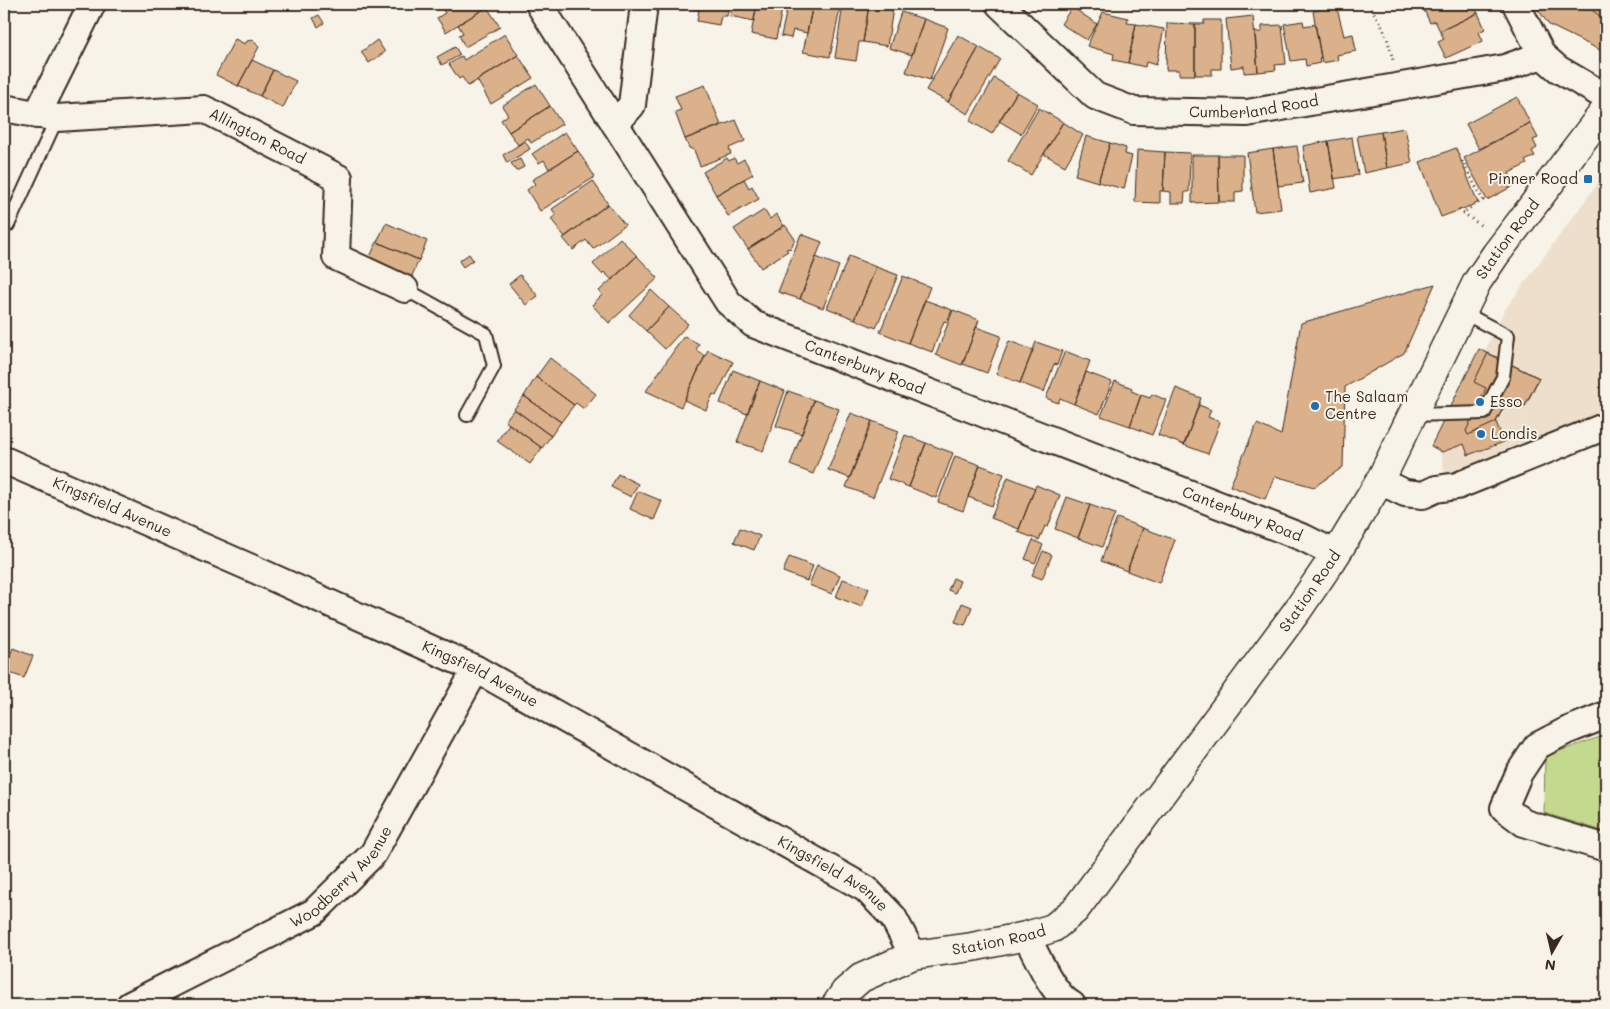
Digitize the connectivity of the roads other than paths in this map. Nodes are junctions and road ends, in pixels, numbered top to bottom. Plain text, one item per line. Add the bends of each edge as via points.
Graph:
1 (92, 4) edge
2 (540, 4) edge
3 (644, 4) edge
4 (1000, 4) edge
5 (1516, 4) edge
6 (1542, 55) junction
7 (1606, 97) edge
8 (4, 108) edge
9 (1606, 110) edge
10 (47, 116) junction
11 (615, 124) junction
12 (8, 225) dead end
13 (405, 289) joint
14 (1462, 312) junction
15 (467, 415) dead end
16 (1411, 416) junction
17 (1606, 426) edge
18 (4, 460) edge
19 (1380, 481) junction
20 (1336, 554) junction
21 (476, 669) junction
22 (1606, 715) edge
23 (1606, 848) edge
24 (1026, 936) junction
25 (913, 955) junction
26 (130, 1005) edge
27 (836, 1005) edge
28 (1072, 1005) edge

1 - 10 street
2 - 11 street, Canterbury Road
3 - 11 street via 632,106
4 - 6 street, Cumberland Road via 1095,96 1134,111 1247,113 1505,68
5 - 6 street
6 - 7 street via 1558,69
8 - 10 street, Allington Road
9 - 14 street, Station Road via 1496,254
10 - 12 lane
10 - 13 street, Allington Road via 204,109 339,178 336,257
11 - 20 street, Canterbury Road via 728,302 753,324 1304,538
13 - 15 lane via 486,334 494,366
14 - 16 street, Station Road
14 - 16 lane via 1508,336 1503,377 1484,413
16 - 19 street, Station Road
17 - 19 street via 1457,486 1422,495 1405,494
18 - 21 street, Kingsfield Avenue
19 - 20 street, Station Road
20 - 24 street, Station Road via 1075,910 1053,928
21 - 25 street, Kingsfield Avenue via 866,890 893,917
21 - 26 street, Woodberry Avenue via 373,854 314,912
22 - 23 street via 1537,746 1519,773 1504,808 1524,823
24 - 25 street, Station Road
24 - 28 street via 1049,978 1064,1000
25 - 27 street, Station Road via 861,978

